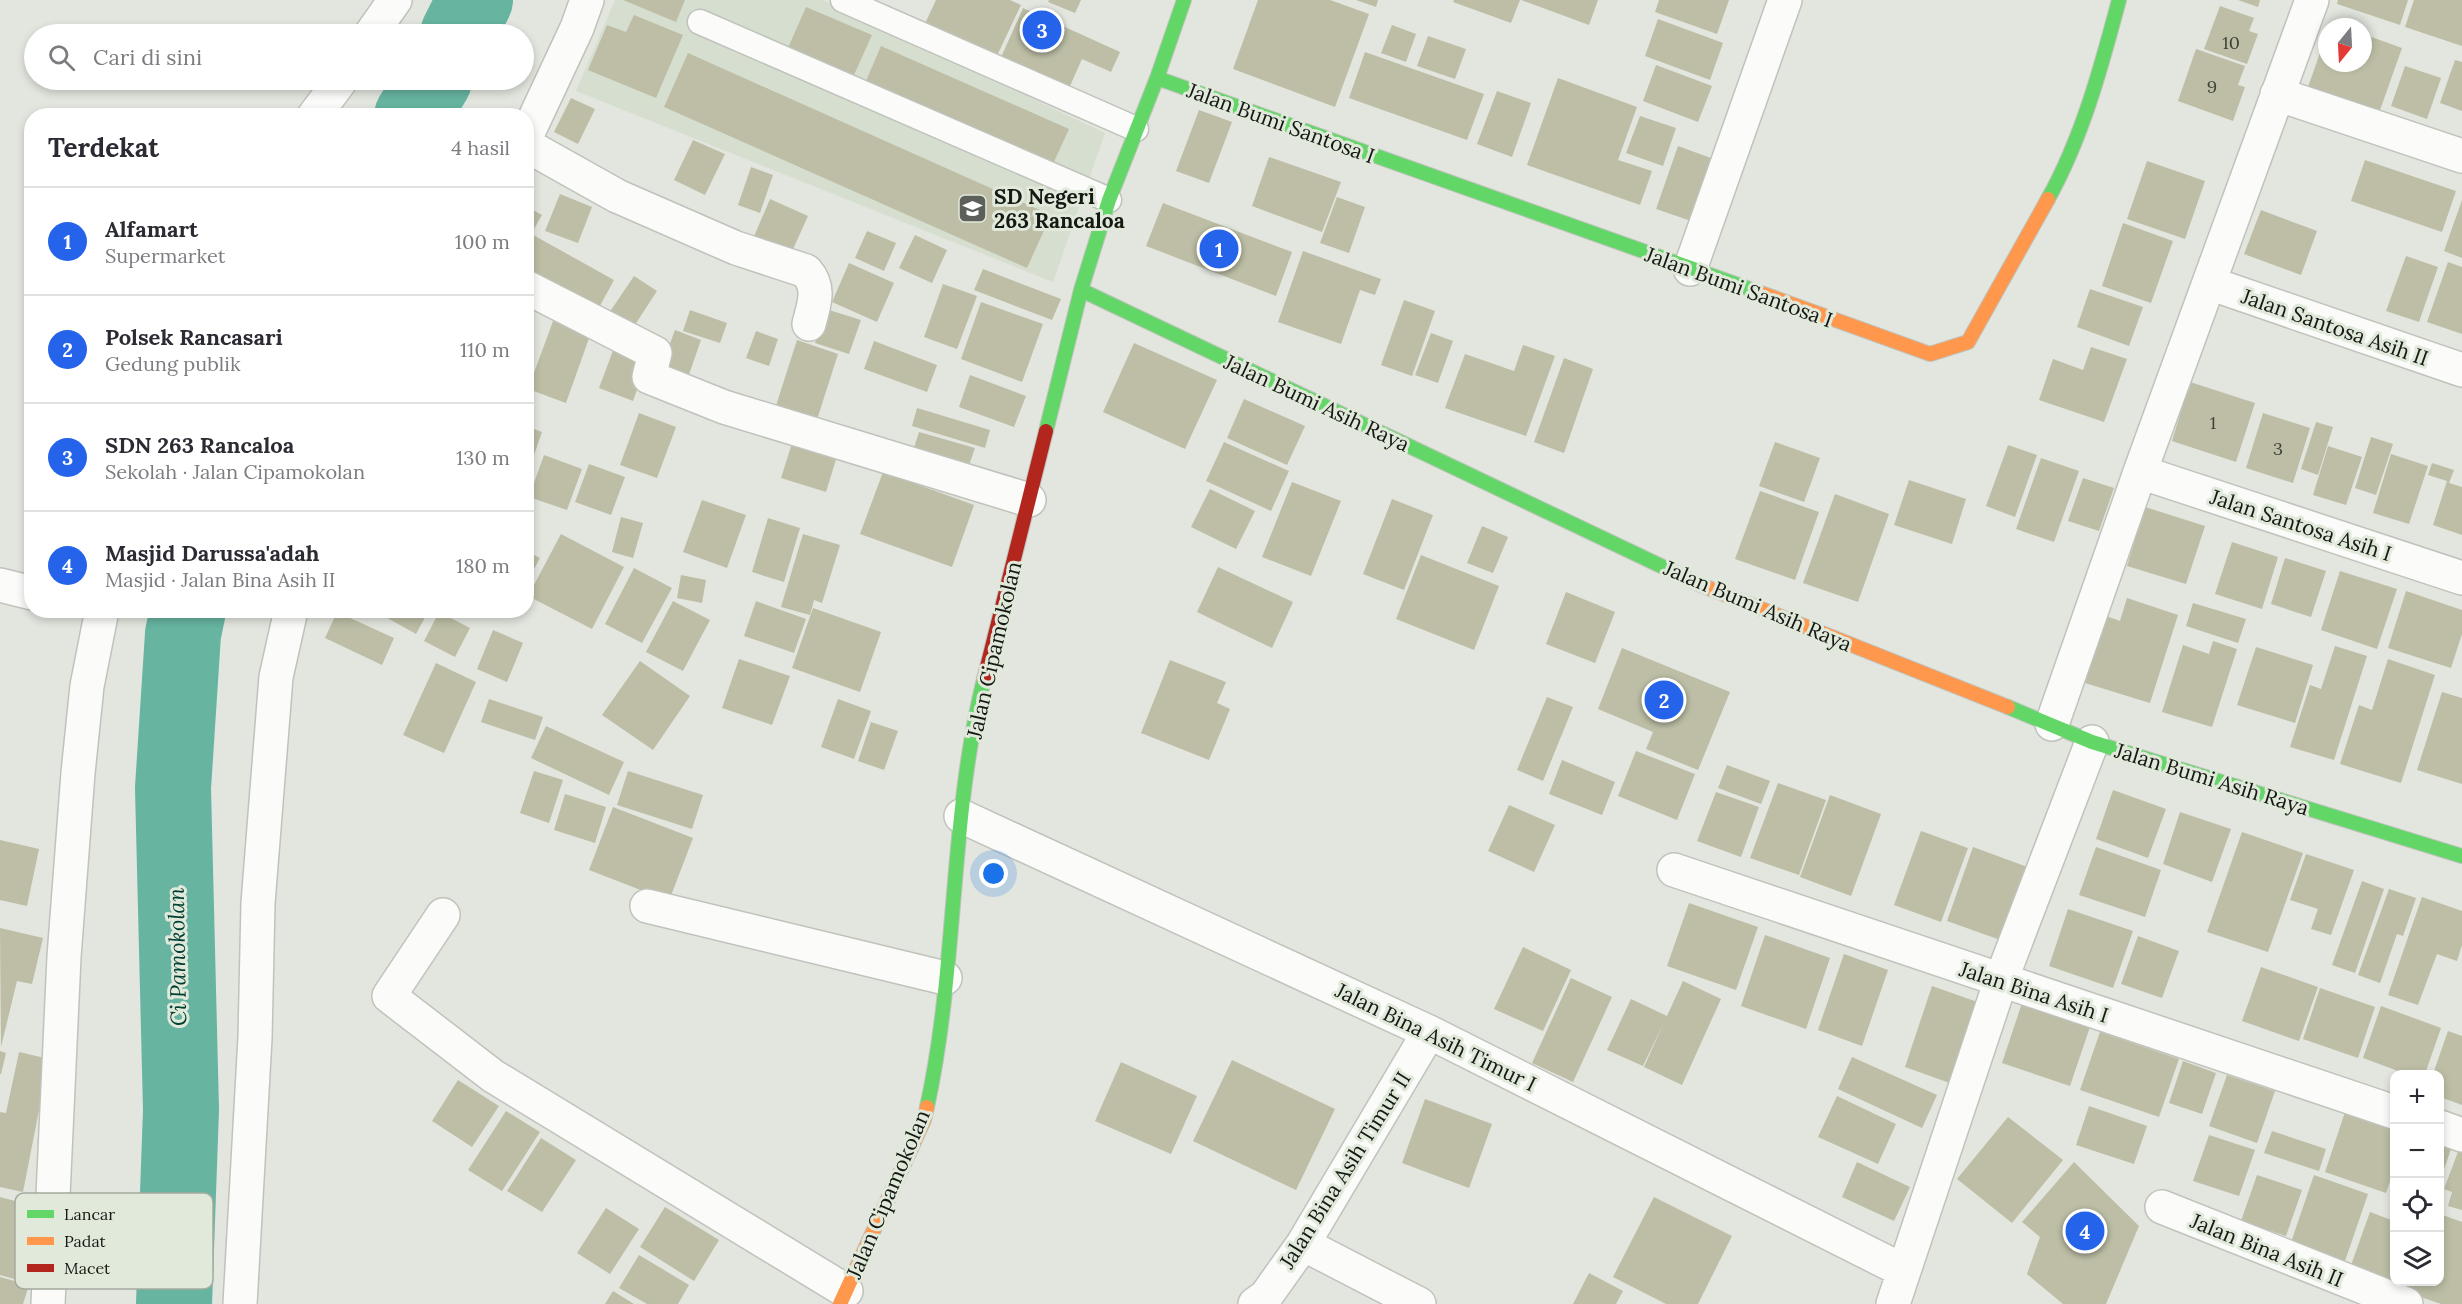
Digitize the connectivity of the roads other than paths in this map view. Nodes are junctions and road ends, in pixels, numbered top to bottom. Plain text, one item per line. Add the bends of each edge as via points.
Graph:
1 (394, 0) edge
2 (587, 0) edge
3 (843, 0) edge
4 (1785, 0) edge
5 (2119, 0) edge
6 (2312, 0) edge
7 (1180, 1) edge
8 (700, 22) dead end
9 (378, 24) edge
10 (1157, 78) junction
11 (334, 90) edge
12 (2277, 94) junction
13 (320, 108) edge
14 (534, 120) edge
15 (1137, 129) junction
16 (534, 149) edge
17 (2462, 156) edge
18 (1109, 200) junction
19 (1690, 269) junction
20 (2209, 284) junction
21 (1081, 290) junction
22 (534, 291) edge
23 (809, 324) dead end
24 (2462, 370) edge
25 (2140, 472) junction
26 (1029, 500) junction
27 (2462, 578) edge
28 (0, 585) edge
29 (24, 591) edge
30 (100, 618) edge
31 (289, 618) edge
32 (2052, 724) junction
33 (2092, 742) junction
34 (962, 816) junction
35 (2462, 856) edge
36 (1674, 870) dead end
37 (647, 906) dead end
38 (442, 915) dead end
39 (945, 978) junction
40 (2001, 980) junction
41 (1429, 1032) junction
42 (2390, 1111) edge
43 (2444, 1129) edge
44 (2462, 1135) edge
45 (53, 1193) edge
46 (2162, 1208) dead end
47 (1303, 1244) junction
48 (1904, 1271) junction
49 (49, 1289) edge
50 (843, 1298) edge
51 (48, 1304) edge
52 (240, 1304) edge
53 (1256, 1304) edge
54 (1419, 1304) edge
55 (1893, 1304) edge
56 (2406, 1304) edge

1 - 9 street
2 - 14 street
3 - 15 lane
4 - 19 street
5 - 19 street, Jalan Bumi Santosa I via 2102,65 2066,167 1968,342 1930,354
6 - 12 street
7 - 10 street, Jalan Cipamokolan
8 - 18 lane
10 - 15 street, Jalan Cipamokolan
10 - 19 street, Jalan Bumi Santosa I
11 - 13 street
12 - 17 street
12 - 20 street
15 - 18 street, Jalan Cipamokolan
16 - 23 street via 617,196 736,248 806,271 814,280 816,296
18 - 21 street, Jalan Cipamokolan
20 - 24 street, Jalan Santosa Asih II
20 - 25 street
21 - 26 street, Jalan Cipamokolan
21 - 32 street, Jalan Bumi Asih Raya via 1723,595
22 - 26 street via 655,353 649,376 669,386 724,407
25 - 27 street, Jalan Santosa Asih I
25 - 32 street
26 - 34 street, Jalan Cipamokolan via 974,720
28 - 29 street
30 - 45 street via 87,686 75,808
31 - 52 street via 276,677 258,903 255,1038
32 - 33 street, Jalan Bumi Asih Raya
33 - 35 street, Jalan Bumi Asih Raya
33 - 40 street
34 - 39 street, Jalan Cipamokolan
34 - 41 street, Jalan Bina Asih Timur I
36 - 40 street, Jalan Bina Asih I
37 - 39 street
38 - 50 street via 389,996 493,1076
39 - 50 street, Jalan Cipamokolan via 936,1065 924,1120
40 - 42 street, Jalan Bina Asih I
40 - 48 street
41 - 47 street, Jalan Bina Asih Timur II
41 - 48 street, Jalan Bina Asih Timur I
43 - 44 street
46 - 56 street, Jalan Bina Asih II
47 - 53 street, Jalan Bina Asih Timur II
47 - 54 street
48 - 55 street
49 - 51 street

